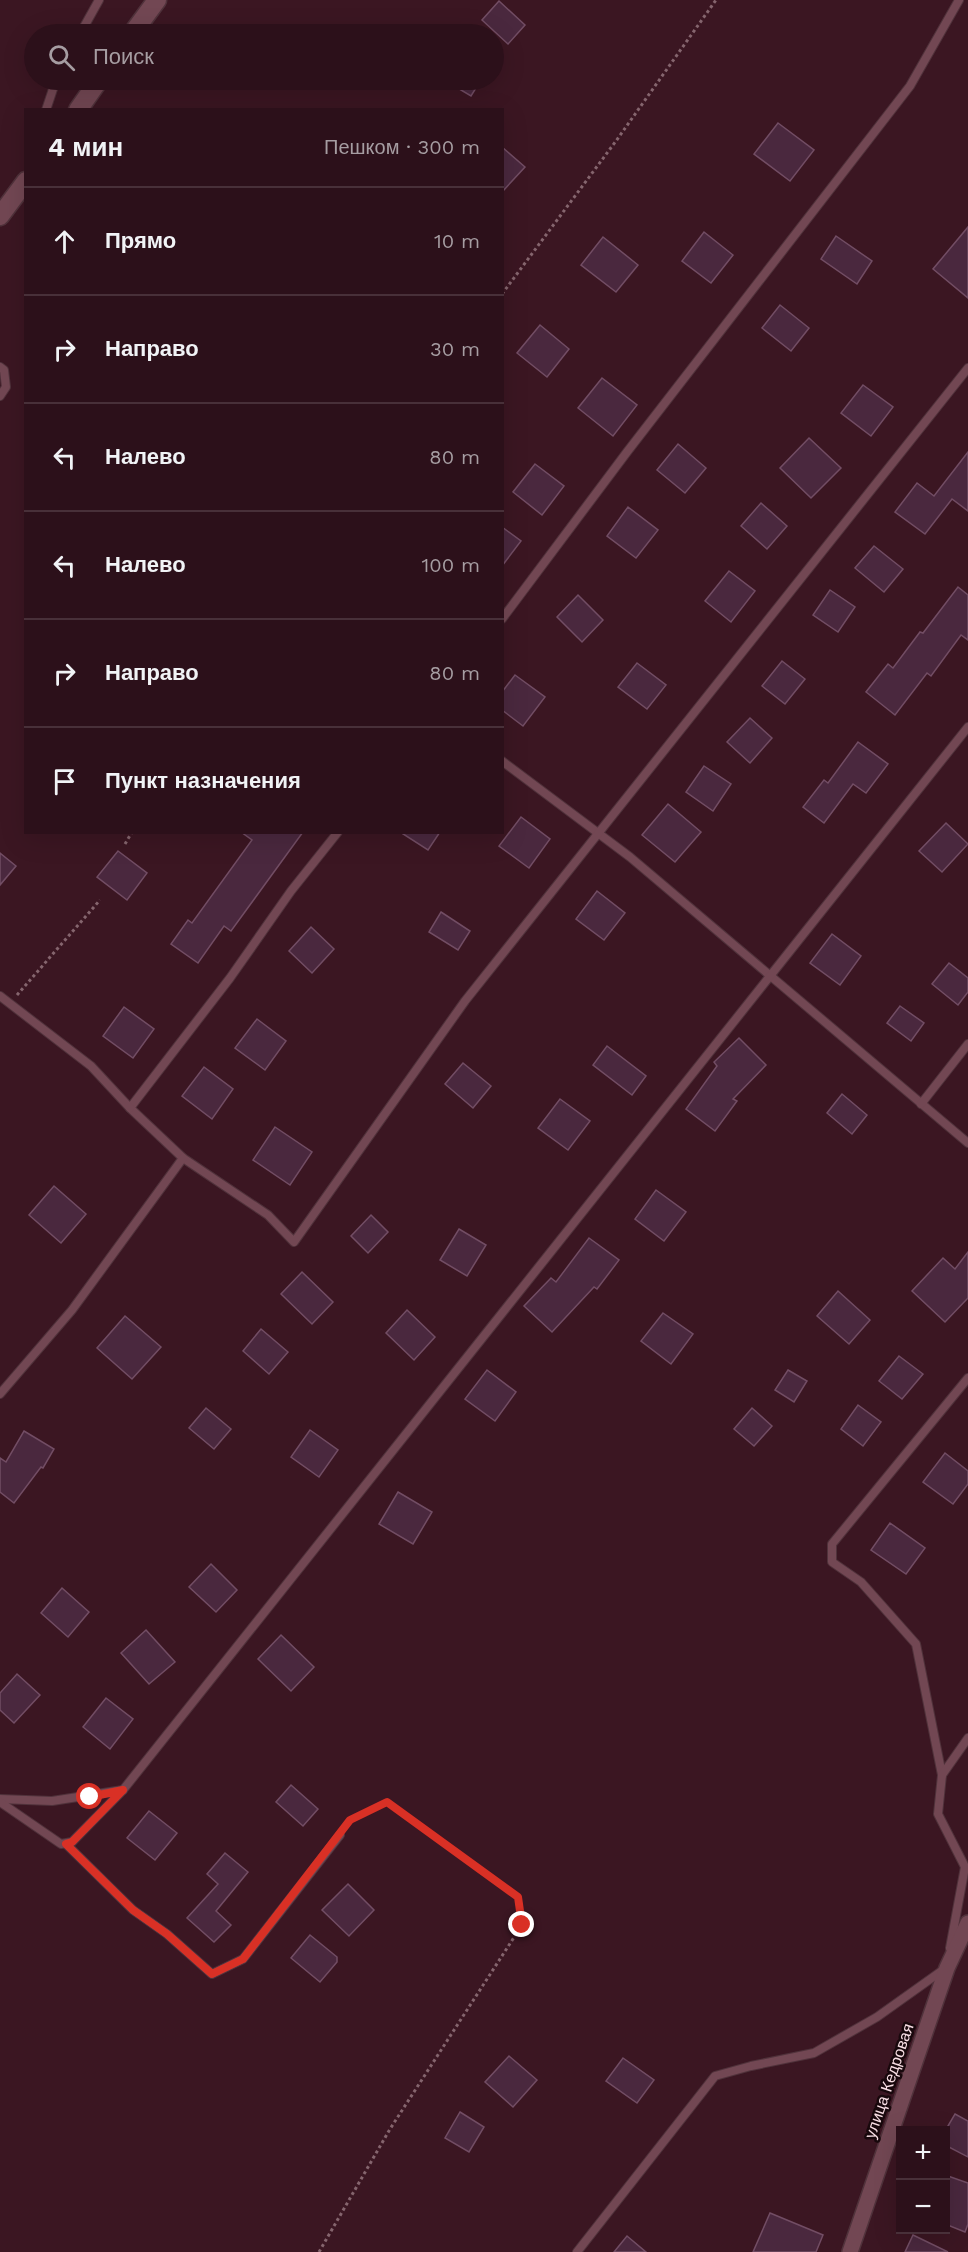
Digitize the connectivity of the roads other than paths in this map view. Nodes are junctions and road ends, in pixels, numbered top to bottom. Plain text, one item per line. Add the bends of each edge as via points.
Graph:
1 (99, 0) edge
2 (156, 0) edge
3 (959, 0) edge
4 (86, 24) edge
5 (139, 24) edge
6 (53, 90) edge
7 (92, 90) edge
8 (47, 108) edge
9 (79, 108) edge
10 (24, 184) edge
11 (0, 216) edge
12 (0, 366) edge
13 (968, 368) edge
14 (0, 396) edge
15 (504, 616) edge
16 (968, 727) edge
17 (504, 763) edge
18 (336, 834) edge
19 (599, 834) junction
20 (770, 975) junction
21 (0, 996) edge
22 (968, 1044) edge
23 (921, 1104) junction
24 (130, 1108) junction
25 (968, 1143) edge
26 (183, 1158) junction
27 (968, 1378) edge
28 (0, 1394) edge
29 (968, 1738) edge
30 (942, 1775) junction
31 (123, 1790) junction
32 (0, 1801) edge
33 (340, 1835) road end
34 (66, 1844) junction
35 (968, 1923) edge
36 (947, 1968) junction
37 (577, 2252) edge
38 (850, 2252) edge

1 - 4 lane
2 - 5 main road
3 - 15 lane via 910,86
6 - 8 lane
7 - 9 main road
10 - 11 main road
12 - 14 lane via 6,387
13 - 19 lane
16 - 20 lane
17 - 19 lane
18 - 24 lane
19 - 20 lane
19 - 26 lane via 465,1001 294,1242 268,1215
20 - 23 lane
20 - 31 lane
21 - 24 lane via 91,1066
22 - 23 lane
23 - 25 lane
24 - 26 lane
26 - 28 lane via 72,1310
27 - 30 lane via 832,1544 832,1562 861,1582 916,1644
29 - 30 lane
30 - 36 lane via 938,1814 965,1867
31 - 32 lane via 52,1801
31 - 34 lane
32 - 34 lane
33 - 34 lane via 243,1959 212,1974 133,1910
35 - 36 street, улица Кедровая
36 - 37 lane via 877,2017 814,2053 715,2076
36 - 38 street, улица Кедровая

